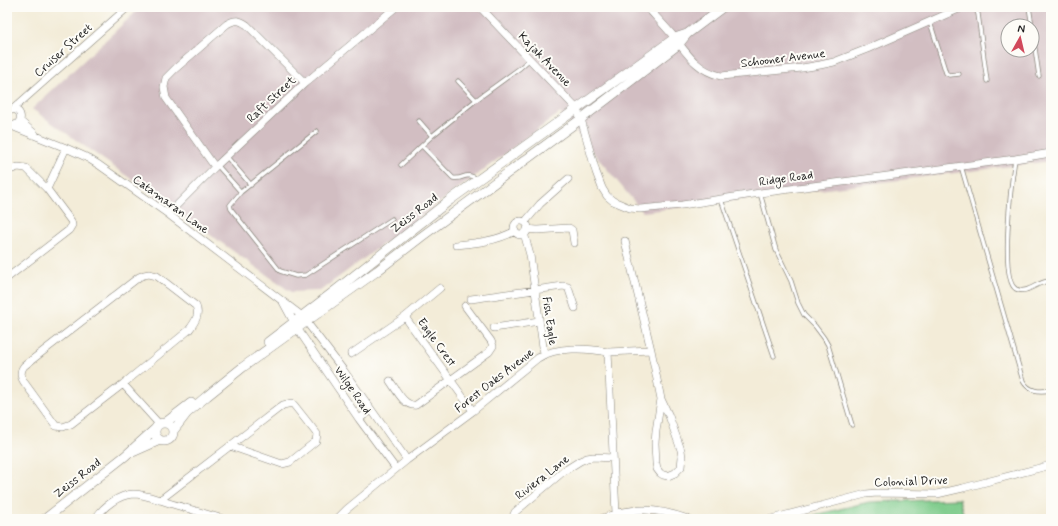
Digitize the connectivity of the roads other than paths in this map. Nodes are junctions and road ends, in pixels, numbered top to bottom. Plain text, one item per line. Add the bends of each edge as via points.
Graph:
1 (128, 7) edge
2 (396, 7) edge
3 (480, 7) edge
4 (647, 7) edge
5 (723, 7) edge
6 (963, 7) edge
7 (975, 7) edge
8 (1029, 7) edge
9 (1031, 18) edge
10 (930, 22) junction
11 (677, 41) junction
12 (1036, 58) edge
13 (530, 59) junction
14 (959, 74) dead end
15 (1039, 76) dead end
16 (458, 80) dead end
17 (987, 81) dead end
18 (305, 82) junction
19 (31, 94) junction
20 (476, 100) junction
21 (576, 108) junction
22 (9, 110) edge
23 (20, 117) junction
24 (581, 119) junction
25 (418, 120) dead end
26 (8, 125) edge
27 (317, 131) dead end
28 (432, 136) junction
29 (40, 138) junction
30 (422, 146) junction
31 (66, 148) junction
32 (1051, 153) edge
33 (226, 156) junction
34 (1015, 159) junction
35 (401, 165) dead end
36 (960, 165) junction
37 (216, 166) junction
38 (7, 171) edge
39 (568, 179) dead end
40 (478, 180) junction
41 (251, 185) junction
42 (47, 189) junction
43 (241, 192) junction
44 (760, 193) junction
45 (720, 199) junction
46 (168, 214) junction
47 (392, 219) dead end
48 (526, 228) junction
49 (515, 231) junction
50 (625, 240) dead end
51 (574, 243) dead end
52 (456, 245) dead end
53 (7, 278) edge
54 (1051, 281) edge
55 (440, 288) dead end
56 (535, 290) junction
57 (471, 299) dead end
58 (282, 300) junction
59 (465, 306) dead end
60 (575, 308) dead end
61 (405, 317) junction
62 (304, 318) junction
63 (539, 321) junction
64 (295, 325) junction
65 (494, 328) dead end
66 (651, 350) junction
67 (608, 352) junction
68 (351, 354) dead end
69 (544, 354) junction
70 (774, 356) dead end
71 (451, 380) junction
72 (390, 381) dead end
73 (123, 384) junction
74 (1051, 390) edge
75 (661, 399) junction
76 (371, 410) junction
77 (473, 411) junction
78 (359, 419) junction
79 (159, 425) junction
80 (852, 425) dead end
81 (173, 431) junction
82 (160, 440) junction
83 (230, 446) junction
84 (125, 456) junction
85 (614, 458) junction
86 (407, 460) junction
87 (1051, 465) edge
88 (396, 469) junction
89 (160, 500) junction
90 (616, 513) junction
91 (45, 519) edge
92 (95, 519) edge
93 (223, 519) edge
94 (337, 519) edge
95 (512, 519) edge
96 (601, 519) edge
97 (688, 519) edge
98 (771, 519) edge

1 - 19 street, Cruiser Street
2 - 18 street, Raft Street
3 - 13 street, Kajak Avenue
4 - 11 street, Schooner Avenue
5 - 11 street, Zeiss Road
6 - 10 street, Schooner Avenue
7 - 17 lane
8 - 9 lane
10 - 11 street, Schooner Avenue via 820,66 721,76 704,70
10 - 14 lane via 946,73
11 - 21 street, Zeiss Road
11 - 24 street, Zeiss Road
12 - 15 lane
13 - 20 lane
13 - 21 street, Kajak Avenue
16 - 20 lane
18 - 33 street, Raft Street
18 - 37 street via 247,25 238,20 227,24 175,69 166,78 166,98
19 - 22 street, Cruiser Street
19 - 23 street, Cruiser Street
20 - 28 lane
21 - 24 street, Kajak Avenue
21 - 40 street, Zeiss Road
22 - 23 street, Catamaran Lane via 17,111
23 - 26 street via 16,125
23 - 29 street, Catamaran Lane
24 - 45 street, Ridge Road via 602,188 613,201 640,209
24 - 62 street, Zeiss Road via 377,271
25 - 28 lane
26 - 29 street, Catamaran Lane
27 - 41 lane
28 - 30 lane
29 - 31 street, Catamaran Lane
30 - 35 lane
30 - 40 lane via 453,178 467,175
31 - 42 street
31 - 46 street, Catamaran Lane via 99,165
32 - 34 street, Ridge Road
33 - 37 street, Raft Street
33 - 41 lane
34 - 36 street, Ridge Road
34 - 54 lane via 1008,228 1011,283 1021,290
36 - 44 street, Ridge Road
36 - 74 lane via 1023,381 1032,390
37 - 43 lane
37 - 46 street, Raft Street
38 - 42 street via 18,167 26,168
39 - 48 street via 540,204
40 - 62 street, Zeiss Road via 336,290
41 - 43 lane
42 - 53 street via 71,221 71,228
43 - 47 lane via 230,205 231,209 280,272 296,276 306,276
44 - 45 street, Ridge Road
44 - 80 lane via 776,250 791,280 798,303 828,345
45 - 70 lane
46 - 58 street, Catamaran Lane
48 - 49 street via 519,234
48 - 49 street via 523,221 518,222 514,226
48 - 51 street via 569,228 572,230
48 - 56 street, Fish Eagle
49 - 52 street via 479,243
50 - 66 street
55 - 61 street, Eagle Crest
56 - 57 street, Fish Eagle
56 - 60 street, Fish Eagle via 568,287
56 - 63 street, Fish Eagle
58 - 62 street, Catamaran Lane
58 - 64 street, Catamaran Lane
59 - 71 street, Eagle Crest via 492,341 493,346 489,352
61 - 68 street, Eagle Crest
61 - 71 street, Eagle Crest
62 - 64 street, Zeiss Road
62 - 76 street, Wilge Road
63 - 65 street
63 - 69 street, Fish Eagle
64 - 78 street, Wilge Road
64 - 79 street, Zeiss Road
64 - 81 street, Zeiss Road via 187,413
66 - 67 street, Forest Oaks Avenue
66 - 75 street
67 - 69 street, Forest Oaks Avenue via 590,349
67 - 85 street
69 - 77 street, Forest Oaks Avenue
71 - 72 street, Eagle Crest via 412,406
71 - 77 street, Eagle Crest
73 - 73 street via 63,428 53,423 22,379 21,370 139,277 153,274 196,306 197,316 189,330
73 - 79 street
75 - 75 street via 655,443 656,463 657,470 668,476 680,470 682,457
76 - 78 street
76 - 86 street, Wilge Road
77 - 86 street, Forest Oaks Avenue
78 - 88 street, Wilge Road
79 - 81 street via 170,425
79 - 82 street via 155,435
79 - 84 street, Zeiss Road
81 - 82 street via 169,439
82 - 84 street, Zeiss Road
83 - 83 street via 288,403 294,405 317,434 316,441 290,462 282,464
83 - 89 street
84 - 91 street, Zeiss Road
85 - 90 street
85 - 95 street, Riviera Lane via 593,457 580,461 564,471 515,512
86 - 88 street, Forest Oaks Avenue
87 - 98 street, Colonial Drive via 937,494 878,492
88 - 94 street, Forest Oaks Avenue
89 - 92 street via 138,494 125,496 112,502
89 - 93 street
90 - 96 street
90 - 97 street via 646,510

